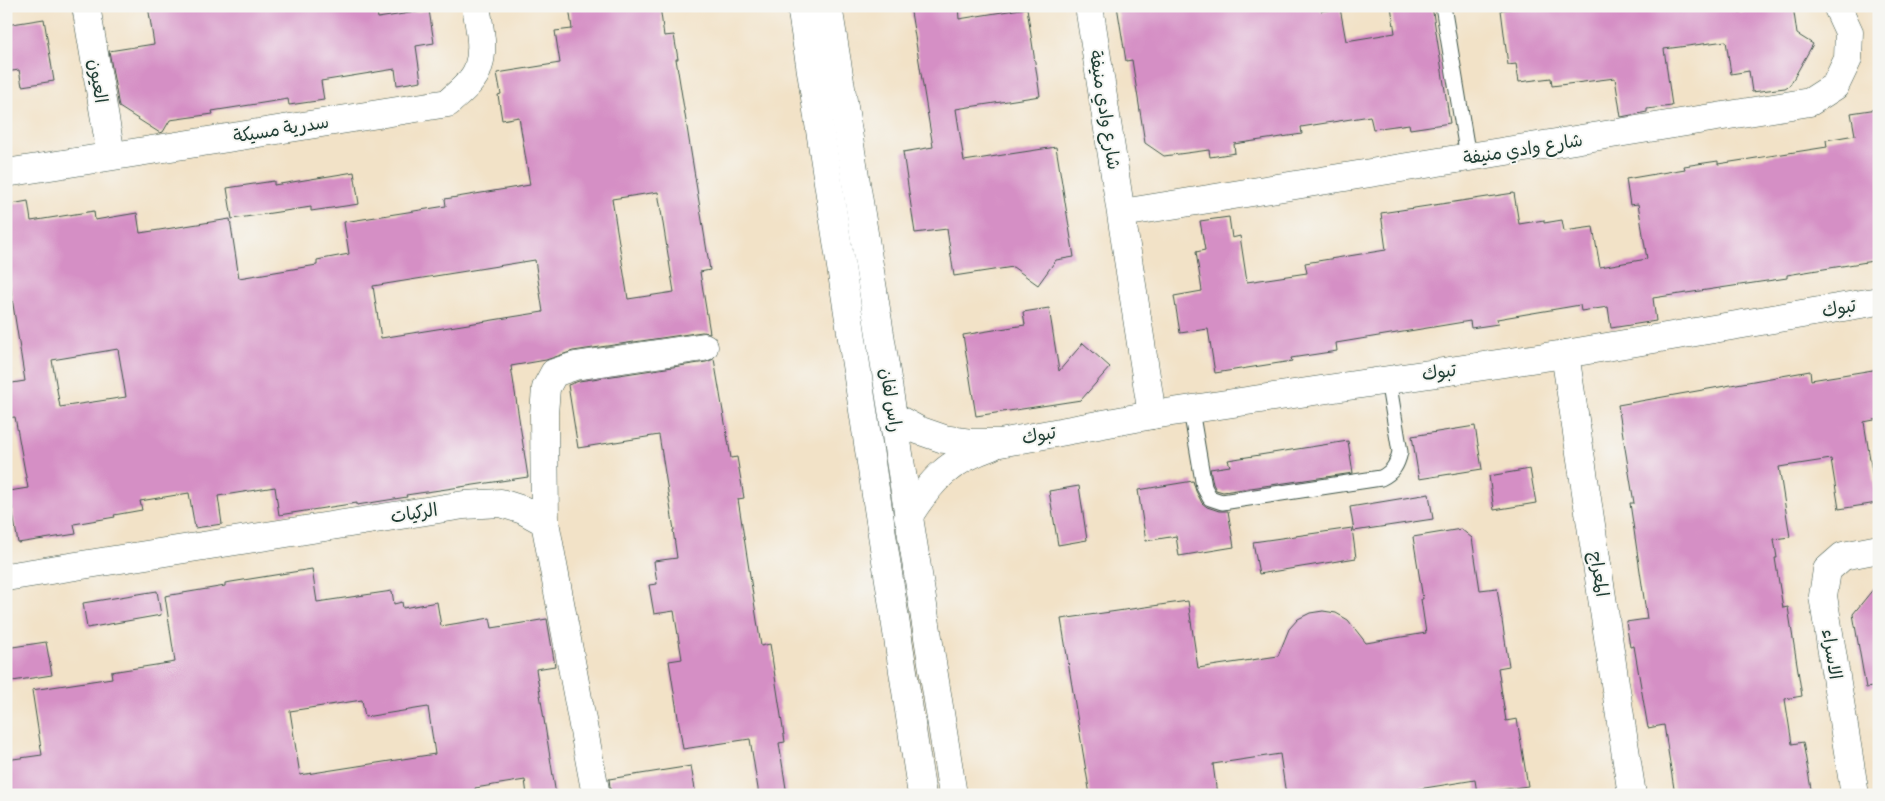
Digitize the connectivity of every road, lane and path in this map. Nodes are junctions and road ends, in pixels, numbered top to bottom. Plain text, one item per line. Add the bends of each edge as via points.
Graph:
1 (86, 6) edge
2 (476, 6) edge
3 (801, 6) edge
4 (828, 6) edge
5 (1089, 6) edge
6 (1443, 6) edge
7 (1837, 6) edge
8 (111, 155) junction
9 (1468, 158) junction
10 (6, 173) edge
11 (1122, 213) junction
12 (1879, 301) edge
13 (704, 347) dead end
14 (1565, 354) junction
15 (1388, 380) junction
16 (1192, 410) junction
17 (1152, 415) junction
18 (894, 417) junction
19 (1000, 442) junction
20 (908, 517) junction
21 (545, 522) junction
22 (1879, 549) edge
23 (6, 577) edge
24 (596, 795) edge
25 (922, 795) edge
26 (953, 795) edge
27 (1632, 795) edge
28 (1855, 795) edge

1 - 8 street, العيون
2 - 8 street, سدرية مسيكة via 482,42 478,69 448,103
3 - 25 street, راس لفان
4 - 18 street, راس لفان
5 - 11 street, شارع وادي منيفة
6 - 9 lane
7 - 9 street, شارع وادي منيفة via 1849,32 1848,59 1835,86 1810,102
8 - 10 street, سدرية مسيكة
9 - 11 street, شارع وادي منيفة
11 - 17 street, شارع وادي منيفة
12 - 14 street, تبوك
13 - 21 street via 575,366 554,373 546,388 544,414
14 - 15 street, تبوك
14 - 27 street, المعراج
15 - 16 street, تبوك
15 - 16 lane via 1400,452 1388,474 1381,478 1222,502 1210,498 1204,487
16 - 17 street, تبوك
17 - 19 street, تبوك
18 - 19 street, تبوك via 944,439
18 - 20 street, راس لفان
19 - 20 street, تبوك via 971,453 945,469 924,491
20 - 26 street, راس لفان
21 - 23 street, الركيات via 524,510 501,503 464,505
21 - 24 street
22 - 28 street, الاسراء via 1843,556 1827,570 1823,596

